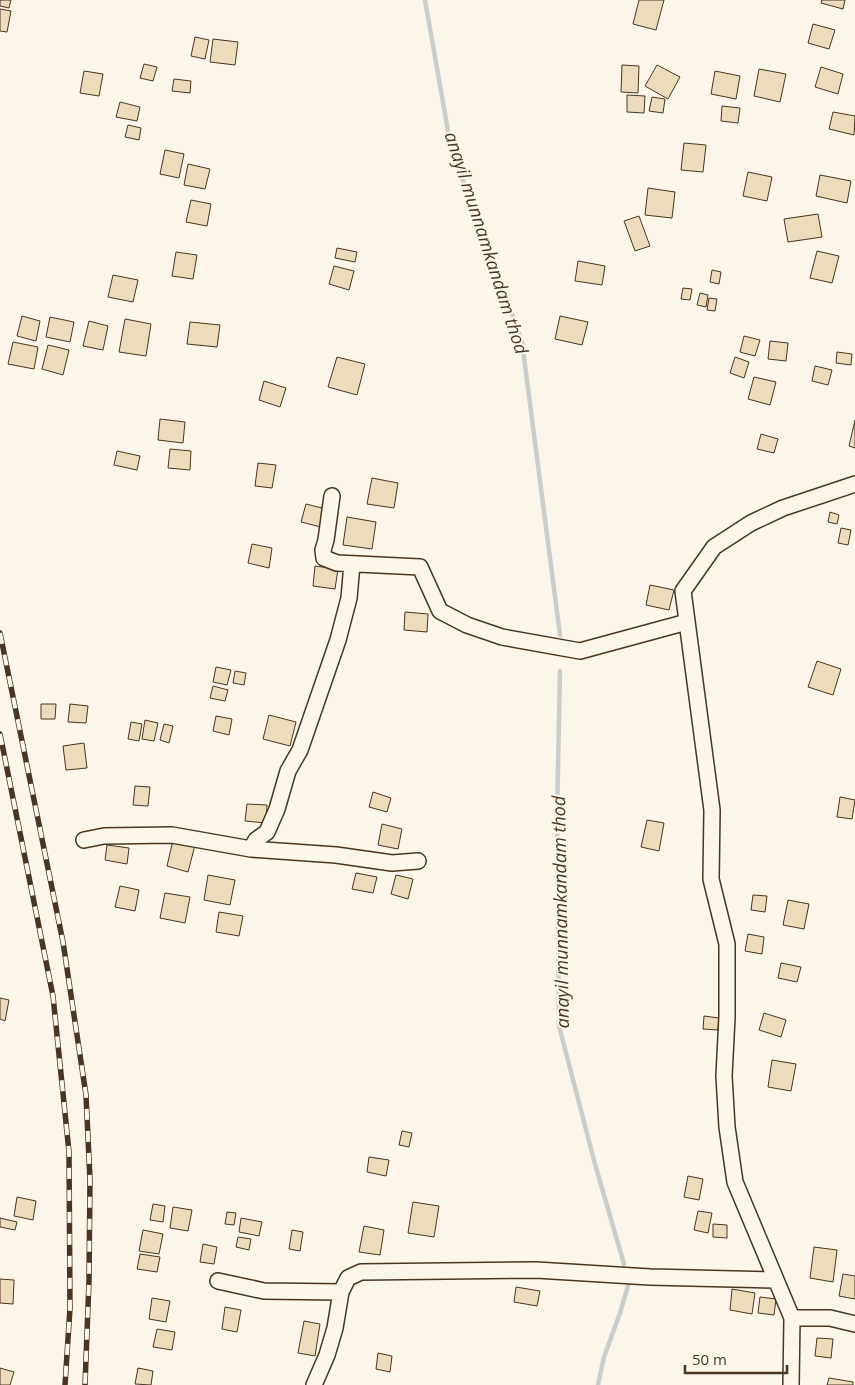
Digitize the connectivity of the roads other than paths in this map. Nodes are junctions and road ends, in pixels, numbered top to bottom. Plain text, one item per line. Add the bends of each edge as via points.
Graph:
1 (855, 484) edge
2 (332, 496) dead end
3 (352, 564) junction
4 (687, 622) junction
5 (84, 840) dead end
6 (250, 849) junction
7 (418, 861) dead end
8 (776, 1280) junction
9 (218, 1282) dead end
10 (341, 1292) junction
11 (792, 1318) junction
12 (855, 1324) edge
13 (314, 1385) edge
14 (791, 1385) edge

1 - 4 street via 783,508 714,547 683,591
2 - 3 street via 322,550 324,558
3 - 4 street via 420,567 440,610 467,625 502,637 580,651
3 - 6 street via 349,598 338,640 300,750 288,771 267,832
4 - 8 street via 712,810 710,879 727,944 724,1076 727,1127 735,1182
5 - 6 street via 104,836 172,835
6 - 7 street via 392,863
8 - 10 street via 650,1278 536,1270 361,1272 348,1278
8 - 11 street
9 - 10 street via 264,1291
10 - 13 street via 336,1328
11 - 12 street via 830,1318
11 - 14 street

